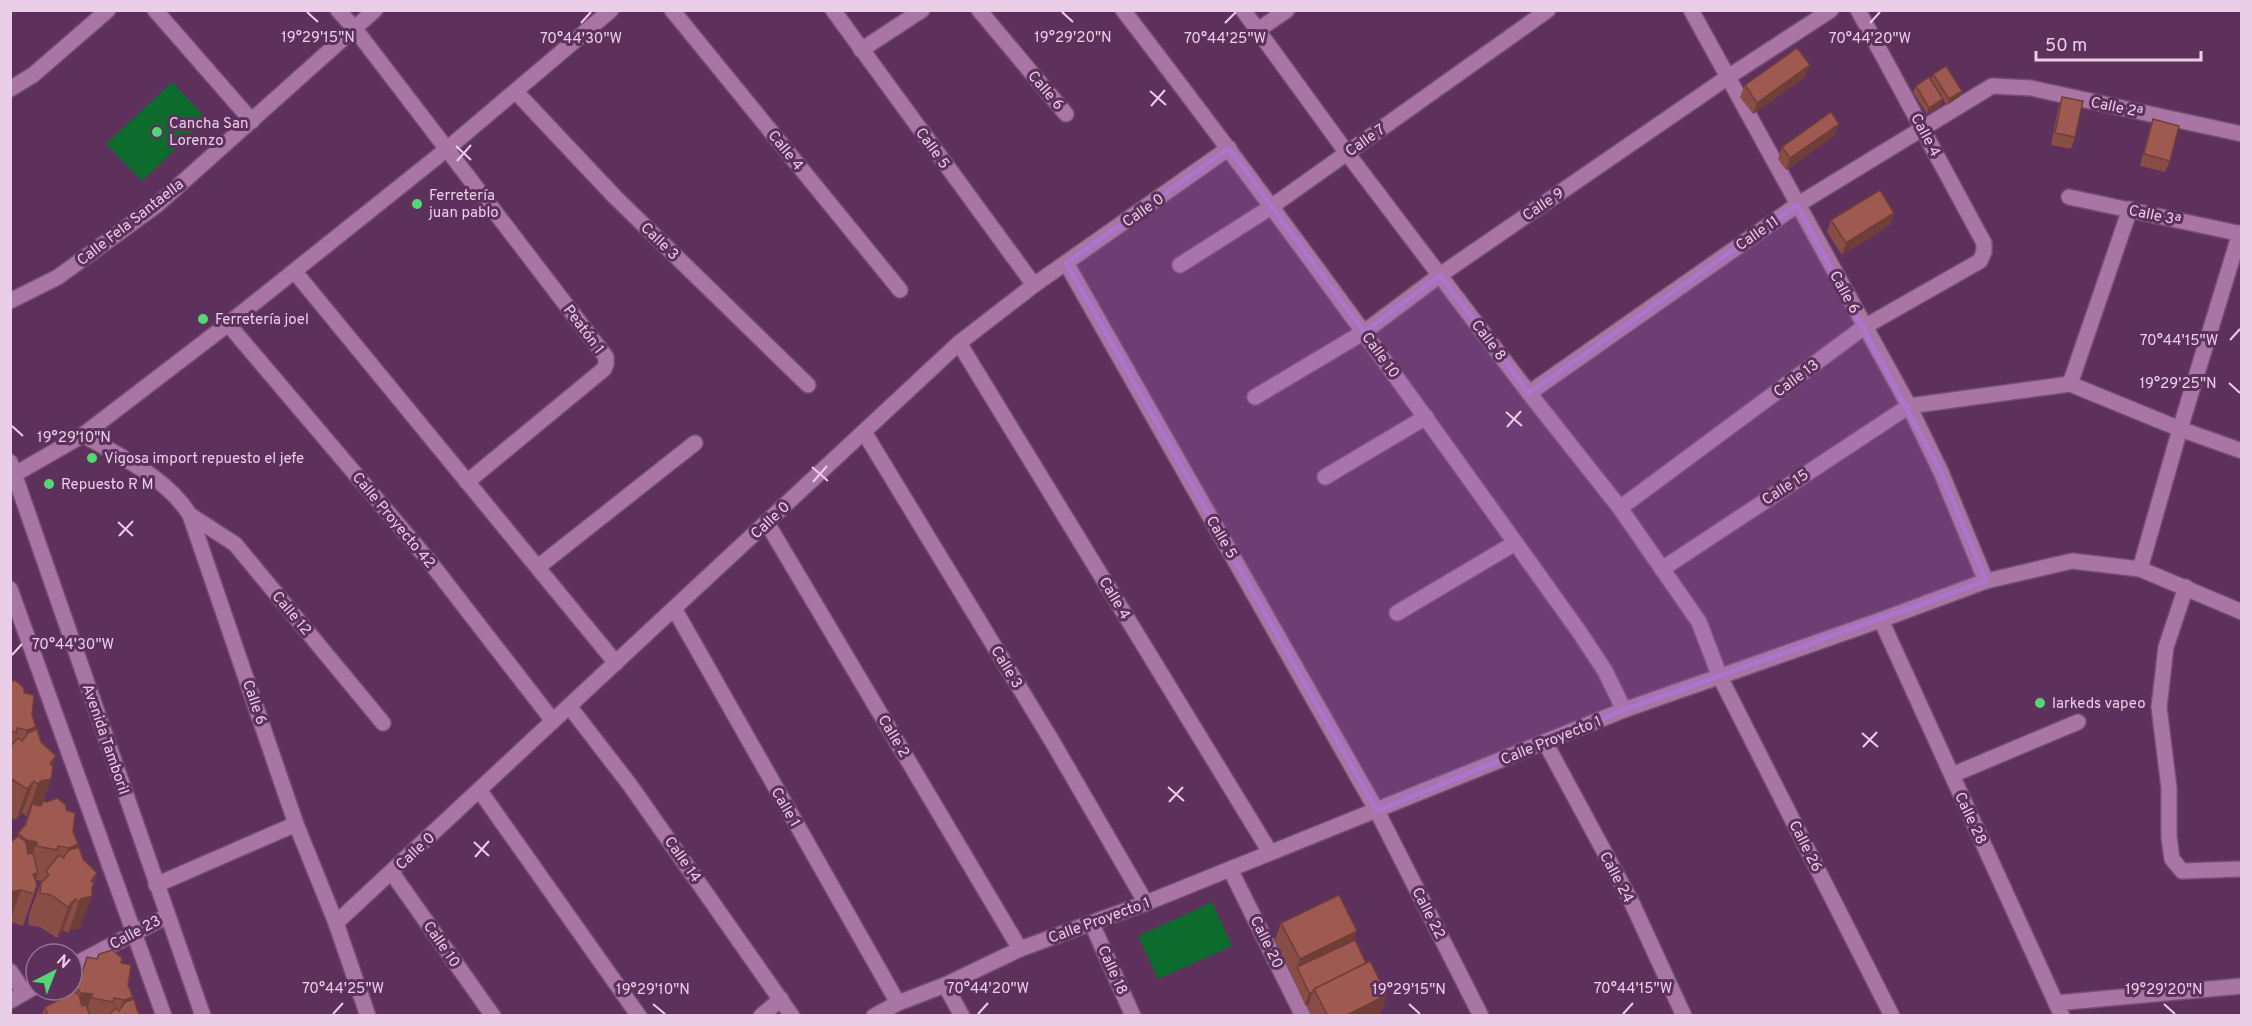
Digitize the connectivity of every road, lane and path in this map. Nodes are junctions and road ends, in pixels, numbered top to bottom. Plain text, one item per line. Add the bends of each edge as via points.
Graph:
1 (108, 10) edge
2 (155, 10) edge
3 (338, 10) edge
4 (375, 10) edge
5 (611, 10) edge
6 (672, 10) edge
7 (833, 10) edge
8 (922, 10) edge
9 (979, 10) edge
10 (1123, 10) edge
11 (1243, 10) edge
12 (1287, 10) edge
13 (1548, 10) edge
14 (1691, 10) edge
15 (1831, 10) edge
16 (1858, 10) edge
17 (355, 29) junction
18 (1258, 30) junction
19 (861, 50) junction
20 (1728, 77) junction
21 (1992, 86) joint
22 (10, 88) edge
23 (517, 93) junction
24 (1066, 114) dead end
25 (252, 121) junction
26 (1922, 127) junction
27 (2241, 134) edge
28 (1229, 147) junction
29 (447, 149) junction
30 (1347, 153) junction
31 (2069, 197) dead end
32 (1797, 205) junction
33 (1271, 207) junction
34 (2130, 209) junction
35 (2241, 234) edge
36 (1980, 261) joint
37 (1066, 263) junction
38 (1180, 265) dead end
39 (295, 272) junction
40 (1440, 275) junction
41 (1034, 285) junction
42 (900, 290) dead end
43 (10, 301) edge
44 (228, 324) junction
45 (1864, 327) junction
46 (1364, 332) junction
47 (959, 343) junction
48 (2070, 384) junction
49 (808, 385) dead end
50 (1529, 393) junction
51 (1256, 397) dead end
52 (1909, 406) junction
53 (1426, 417) junction
54 (2180, 429) junction
55 (864, 432) junction
56 (83, 435) junction
57 (695, 443) dead end
58 (2241, 451) edge
59 (12, 471) edge
60 (1325, 477) dead end
61 (467, 482) junction
62 (1620, 508) junction
63 (190, 515) junction
64 (767, 523) junction
65 (1515, 543) junction
66 (538, 567) junction
67 (1662, 569) junction
68 (2140, 569) junction
69 (1986, 581) junction
70 (2187, 587) junction
71 (10, 589) edge
72 (675, 610) junction
73 (2241, 612) edge
74 (1397, 613) dead end
75 (1881, 620) junction
76 (616, 663) junction
77 (1720, 677) junction
78 (569, 706) junction
79 (1624, 710) junction
80 (553, 722) junction
81 (2078, 722) dead end
82 (383, 723) dead end
83 (1545, 742) junction
84 (1952, 775) junction
85 (480, 791) junction
86 (1377, 811) junction
87 (296, 824) junction
88 (1270, 852) junction
89 (1230, 869) junction
90 (2241, 869) edge
91 (392, 873) junction
92 (156, 885) junction
93 (1146, 903) junction
94 (167, 915) junction
95 (336, 923) junction
96 (1092, 924) junction
97 (134, 932) junction
98 (1020, 949) junction
99 (84, 959) edge
100 (10, 970) edge
101 (24, 983) edge
102 (945, 985) junction
103 (2241, 986) edge
104 (24, 993) edge
105 (782, 999) junction
106 (10, 1001) edge
107 (898, 1003) junction
108 (2059, 1009) edge
109 (164, 1016) edge
110 (203, 1016) edge
111 (368, 1016) edge
112 (493, 1016) edge
113 (639, 1016) edge
114 (761, 1016) edge
115 (792, 1016) edge
116 (874, 1016) edge
117 (962, 1016) edge
118 (1133, 1016) edge
119 (1303, 1016) edge
120 (1481, 1016) edge
121 (1684, 1016) edge
122 (1892, 1016) edge

1 - 22 street via 33,75
2 - 25 street
3 - 17 street, Peatón 1
4 - 17 street, Calle Fela Santaella
5 - 23 street
6 - 42 street, Calle 4
7 - 19 street, Calle 5
8 - 19 street
9 - 24 street, Calle 6
10 - 28 street, Calle 10
11 - 18 street, Calle 8
12 - 18 street
13 - 30 street, Calle 7
14 - 20 street, Calle 6
15 - 20 street, Calle 9
16 - 26 street, Calle 4
17 - 25 street, Calle Fela Santaella
17 - 29 street, Peatón 1
18 - 30 street, Calle 8
19 - 41 street, Calle 5
20 - 32 street, Calle 6
20 - 40 street, Calle 9
21 - 26 street, Calle 11
21 - 27 street, Calle 2ª via 2031,88
23 - 29 street
23 - 49 street, Calle 3 via 615,197
25 - 43 street, Calle Fela Santaella via 157,205 58,277
26 - 32 street, Calle 11
26 - 36 street, Calle 4 via 1984,243
28 - 33 street, Calle 10
28 - 37 street, Calle 0
29 - 39 street
29 - 61 street, Peatón 1 via 606,357 604,369
30 - 33 street, Calle 7
30 - 40 street, Calle 8
31 - 34 street, Calle 3ª
32 - 45 street, Calle 6
32 - 50 street, Calle 11
33 - 38 street, Calle 7
33 - 46 street, Calle 10
34 - 35 street, Calle 3ª
34 - 48 street
35 - 54 street
36 - 45 street, Calle 13
37 - 41 street, Calle 0
37 - 86 street, Calle 5
39 - 44 street
39 - 61 street
40 - 46 street, Calle 9
40 - 50 street, Calle 8
41 - 47 street, Calle 0
44 - 56 street
44 - 80 street, Calle Proyecto 42 via 430,562
45 - 52 street, Calle 6
45 - 62 street, Calle 13
46 - 51 street, Calle 9
46 - 53 street, Calle 10
47 - 55 street, Calle 0
47 - 88 street, Calle 4
48 - 52 street
48 - 54 street
50 - 62 street, Calle 8
52 - 67 street, Calle 15
52 - 69 street, Calle 6
53 - 60 street
53 - 65 street, Calle 10
54 - 58 street
54 - 68 street
55 - 64 street, Calle 0
55 - 93 street, Calle 3
56 - 59 street
56 - 63 street, Calle 6 via 166,487
57 - 66 street
59 - 92 street, Avenida Tamboril
61 - 66 street
62 - 67 street, Calle 8
63 - 82 street, Calle 12 via 235,544
63 - 87 street, Calle 6
64 - 72 street, Calle 0
64 - 98 street, Calle 2
65 - 74 street
65 - 79 street, Calle 10 via 1605,671
66 - 76 street
67 - 77 street, Calle 8 via 1699,622
68 - 69 street, Calle Proyecto 1 via 2072,561
68 - 70 street, Calle Proyecto 1
69 - 75 street, Calle Proyecto 1
70 - 73 street, Calle Proyecto 1
70 - 90 street via 2166,647 2159,707 2169,788 2172,859 2182,871
71 - 97 street
72 - 76 street, Calle 0
72 - 107 street, Calle 1
75 - 77 street, Calle Proyecto 1
75 - 84 street, Calle 28
76 - 78 street, Calle 0
77 - 79 street, Calle Proyecto 1
77 - 122 street, Calle 26
78 - 80 street, Calle 0
78 - 105 street, Calle 14 via 630,784
79 - 83 street, Calle Proyecto 1
80 - 85 street, Calle 0
81 - 84 street
83 - 86 street, Calle Proyecto 1
83 - 121 street, Calle 24 via 1632,903
84 - 108 street, Calle 28
85 - 91 street, Calle 0
85 - 113 street
86 - 88 street, Calle Proyecto 1
86 - 120 street, Calle 22
87 - 92 street
87 - 95 street, Calle 6
88 - 89 street, Calle Proyecto 1
89 - 93 street, Calle Proyecto 1
89 - 119 street, Calle 20
91 - 95 street, Calle 0
91 - 112 street, Calle 10
92 - 94 street, Avenida Tamboril
93 - 96 street, Calle Proyecto 1
94 - 97 street, Calle 23
94 - 110 street, Avenida Tamboril
95 - 111 street, Calle 6
96 - 98 street, Calle Proyecto 1
96 - 118 street, Calle 18
97 - 99 street, Calle 23
97 - 109 street
98 - 102 street, Calle Proyecto 1
100 - 101 street
102 - 107 street, Calle Proyecto 1
102 - 117 street
103 - 108 street
104 - 106 street
105 - 114 street
105 - 115 street, Calle 14
107 - 116 street, Calle Proyecto 1

